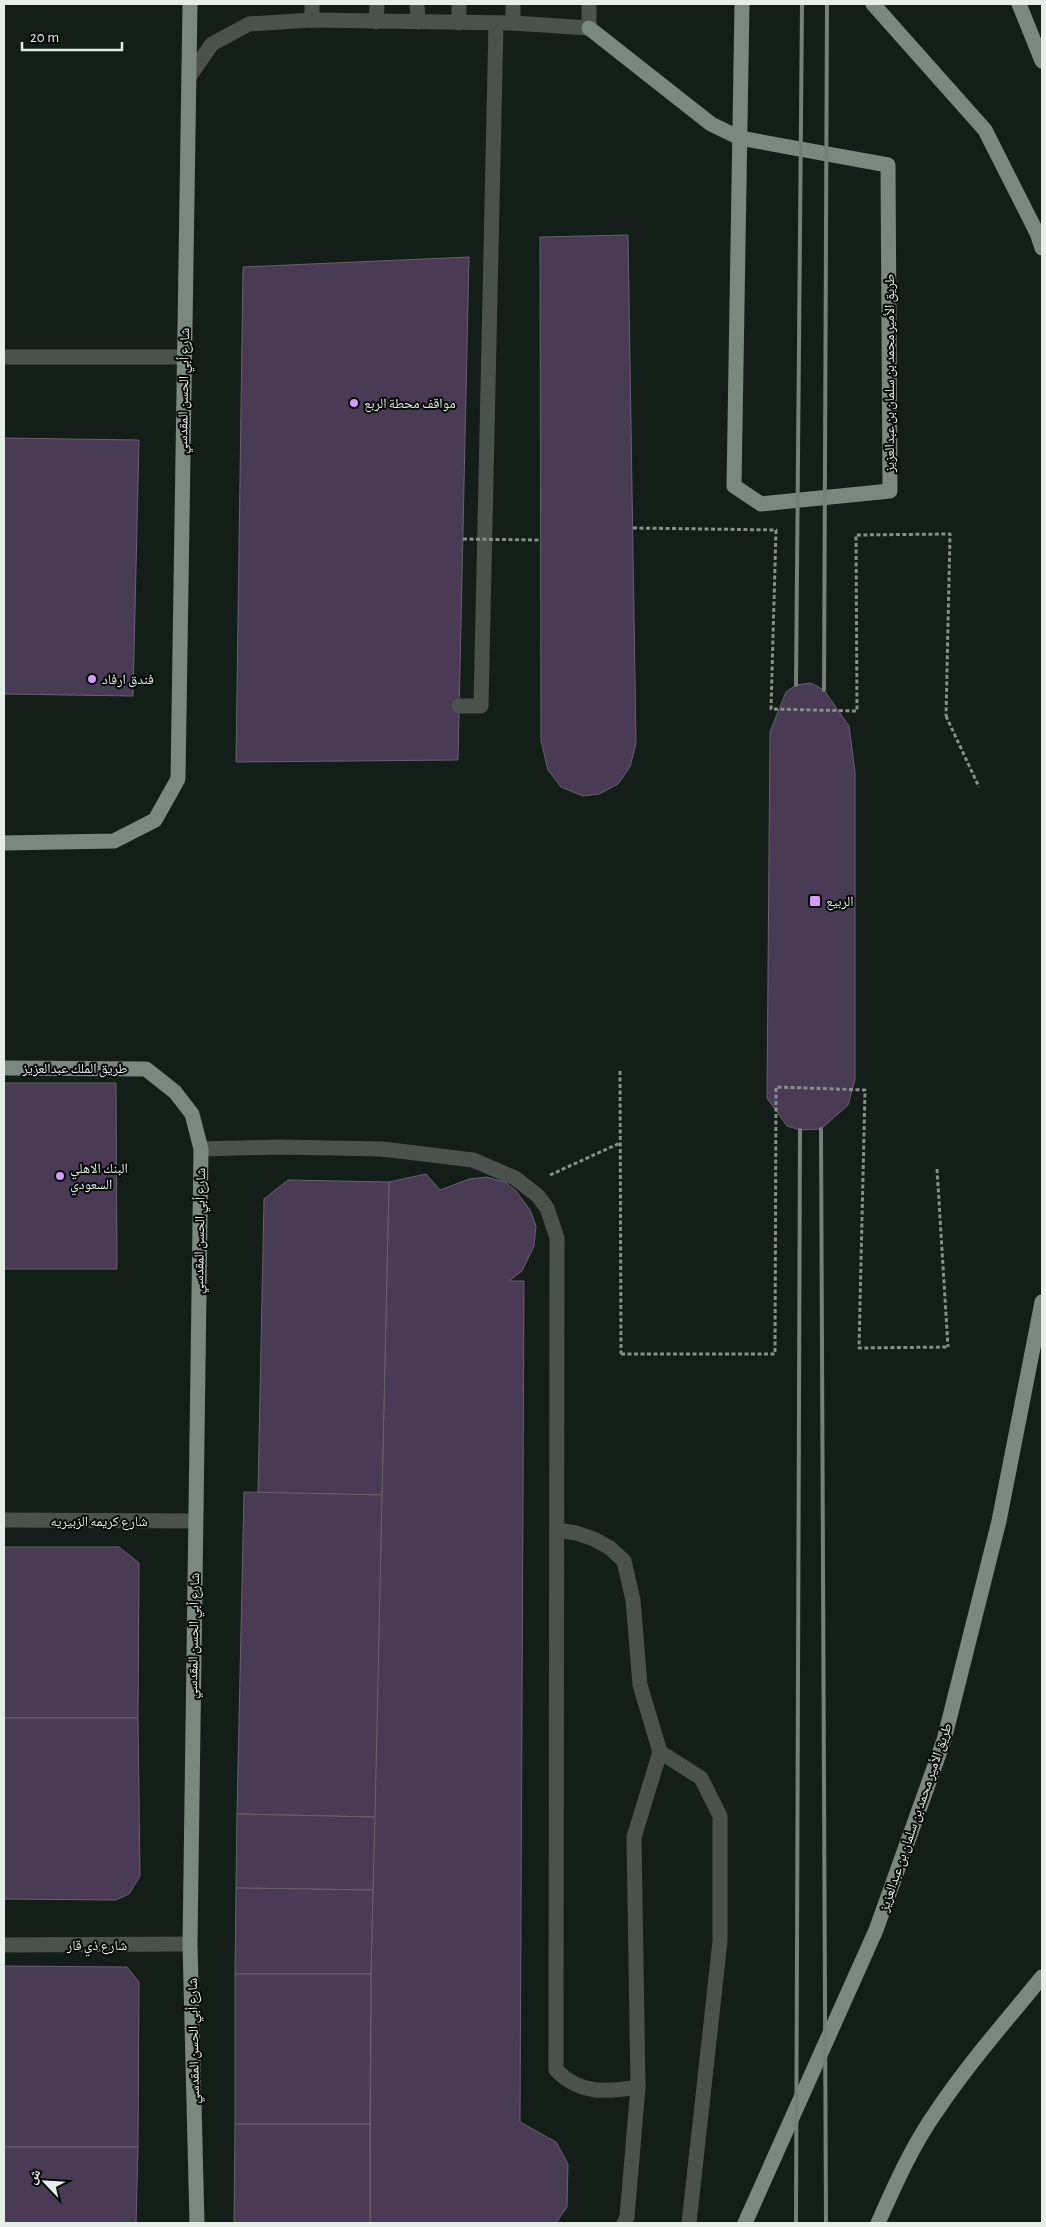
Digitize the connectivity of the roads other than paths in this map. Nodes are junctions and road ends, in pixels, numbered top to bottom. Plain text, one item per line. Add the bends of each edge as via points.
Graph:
1 (190, 4) edge
2 (312, 4) edge
3 (377, 4) edge
4 (418, 4) edge
5 (459, 4) edge
6 (513, 4) edge
7 (589, 4) edge
8 (742, 4) edge
9 (873, 4) edge
10 (1019, 4) edge
11 (312, 20) junction
12 (376, 22) junction
13 (418, 22) junction
14 (459, 23) junction
15 (496, 23) junction
16 (513, 23) junction
17 (589, 28) junction
18 (1042, 61) edge
19 (189, 77) junction
20 (740, 138) junction
21 (1042, 248) edge
22 (4, 357) edge
23 (184, 357) junction
24 (459, 706) dead end
25 (4, 843) edge
26 (4, 1068) edge
27 (146, 1069) joint
28 (201, 1149) junction
29 (1042, 1302) edge
30 (4, 1520) edge
31 (194, 1521) junction
32 (557, 1530) junction
33 (660, 1752) junction
34 (190, 1944) junction
35 (4, 1945) edge
36 (1042, 1977) edge
37 (638, 2086) junction
38 (197, 2223) edge
39 (624, 2223) edge
40 (689, 2223) edge
41 (745, 2223) edge
42 (878, 2223) edge

1 - 19 main road, شارع أبي الحسن المقدسي
2 - 11 street
3 - 12 street
4 - 13 street
5 - 14 street
6 - 16 street
7 - 17 street
8 - 20 main road, طريق الأمير محمد بن سلمان بن عبدالعزيز
9 - 21 main road via 985,130
10 - 18 main road
11 - 12 street
11 - 19 street via 249,24 212,44
12 - 13 street
13 - 14 street
14 - 15 street
15 - 16 street
15 - 24 street via 481,706
16 - 17 street
17 - 20 main road, طريق الأمير محمد بن سلمان بن عبدالعزيز via 711,124
19 - 23 main road, شارع أبي الحسن المقدسي
20 - 20 main road, طريق الأمير محمد بن سلمان بن عبدالعزيز via 734,486 761,504 890,491 888,165
22 - 23 street
23 - 25 main road, شارع أبي الحسن المقدسي via 178,778 155,820 114,841
26 - 27 main road, طريق الملك عبدالعزيز
27 - 28 main road, شارع أبي الحسن المقدسي via 176,1092 192,1114
28 - 31 main road, شارع أبي الحسن المقدسي
28 - 32 street via 391,1150 473,1160 526,1185 547,1208 557,1238
29 - 41 main road, طريق الأمير محمد بن سلمان بن عبدالعزيز via 999,1521 944,1740 876,1930
30 - 31 street, شارع كريمه الزبيريه
31 - 34 main road, شارع أبي الحسن المقدسي
32 - 33 street via 594,1539 624,1561 633,1600 640,1685
32 - 37 street via 556,2070 577,2086 592,2091 609,2092
33 - 37 street via 634,1837
33 - 40 street via 702,1778 720,1816 720,1941
34 - 35 street, شارع ذي قار
34 - 38 main road, شارع أبي الحسن المقدسي
36 - 42 main road via 935,2113 904,2167
37 - 39 street

